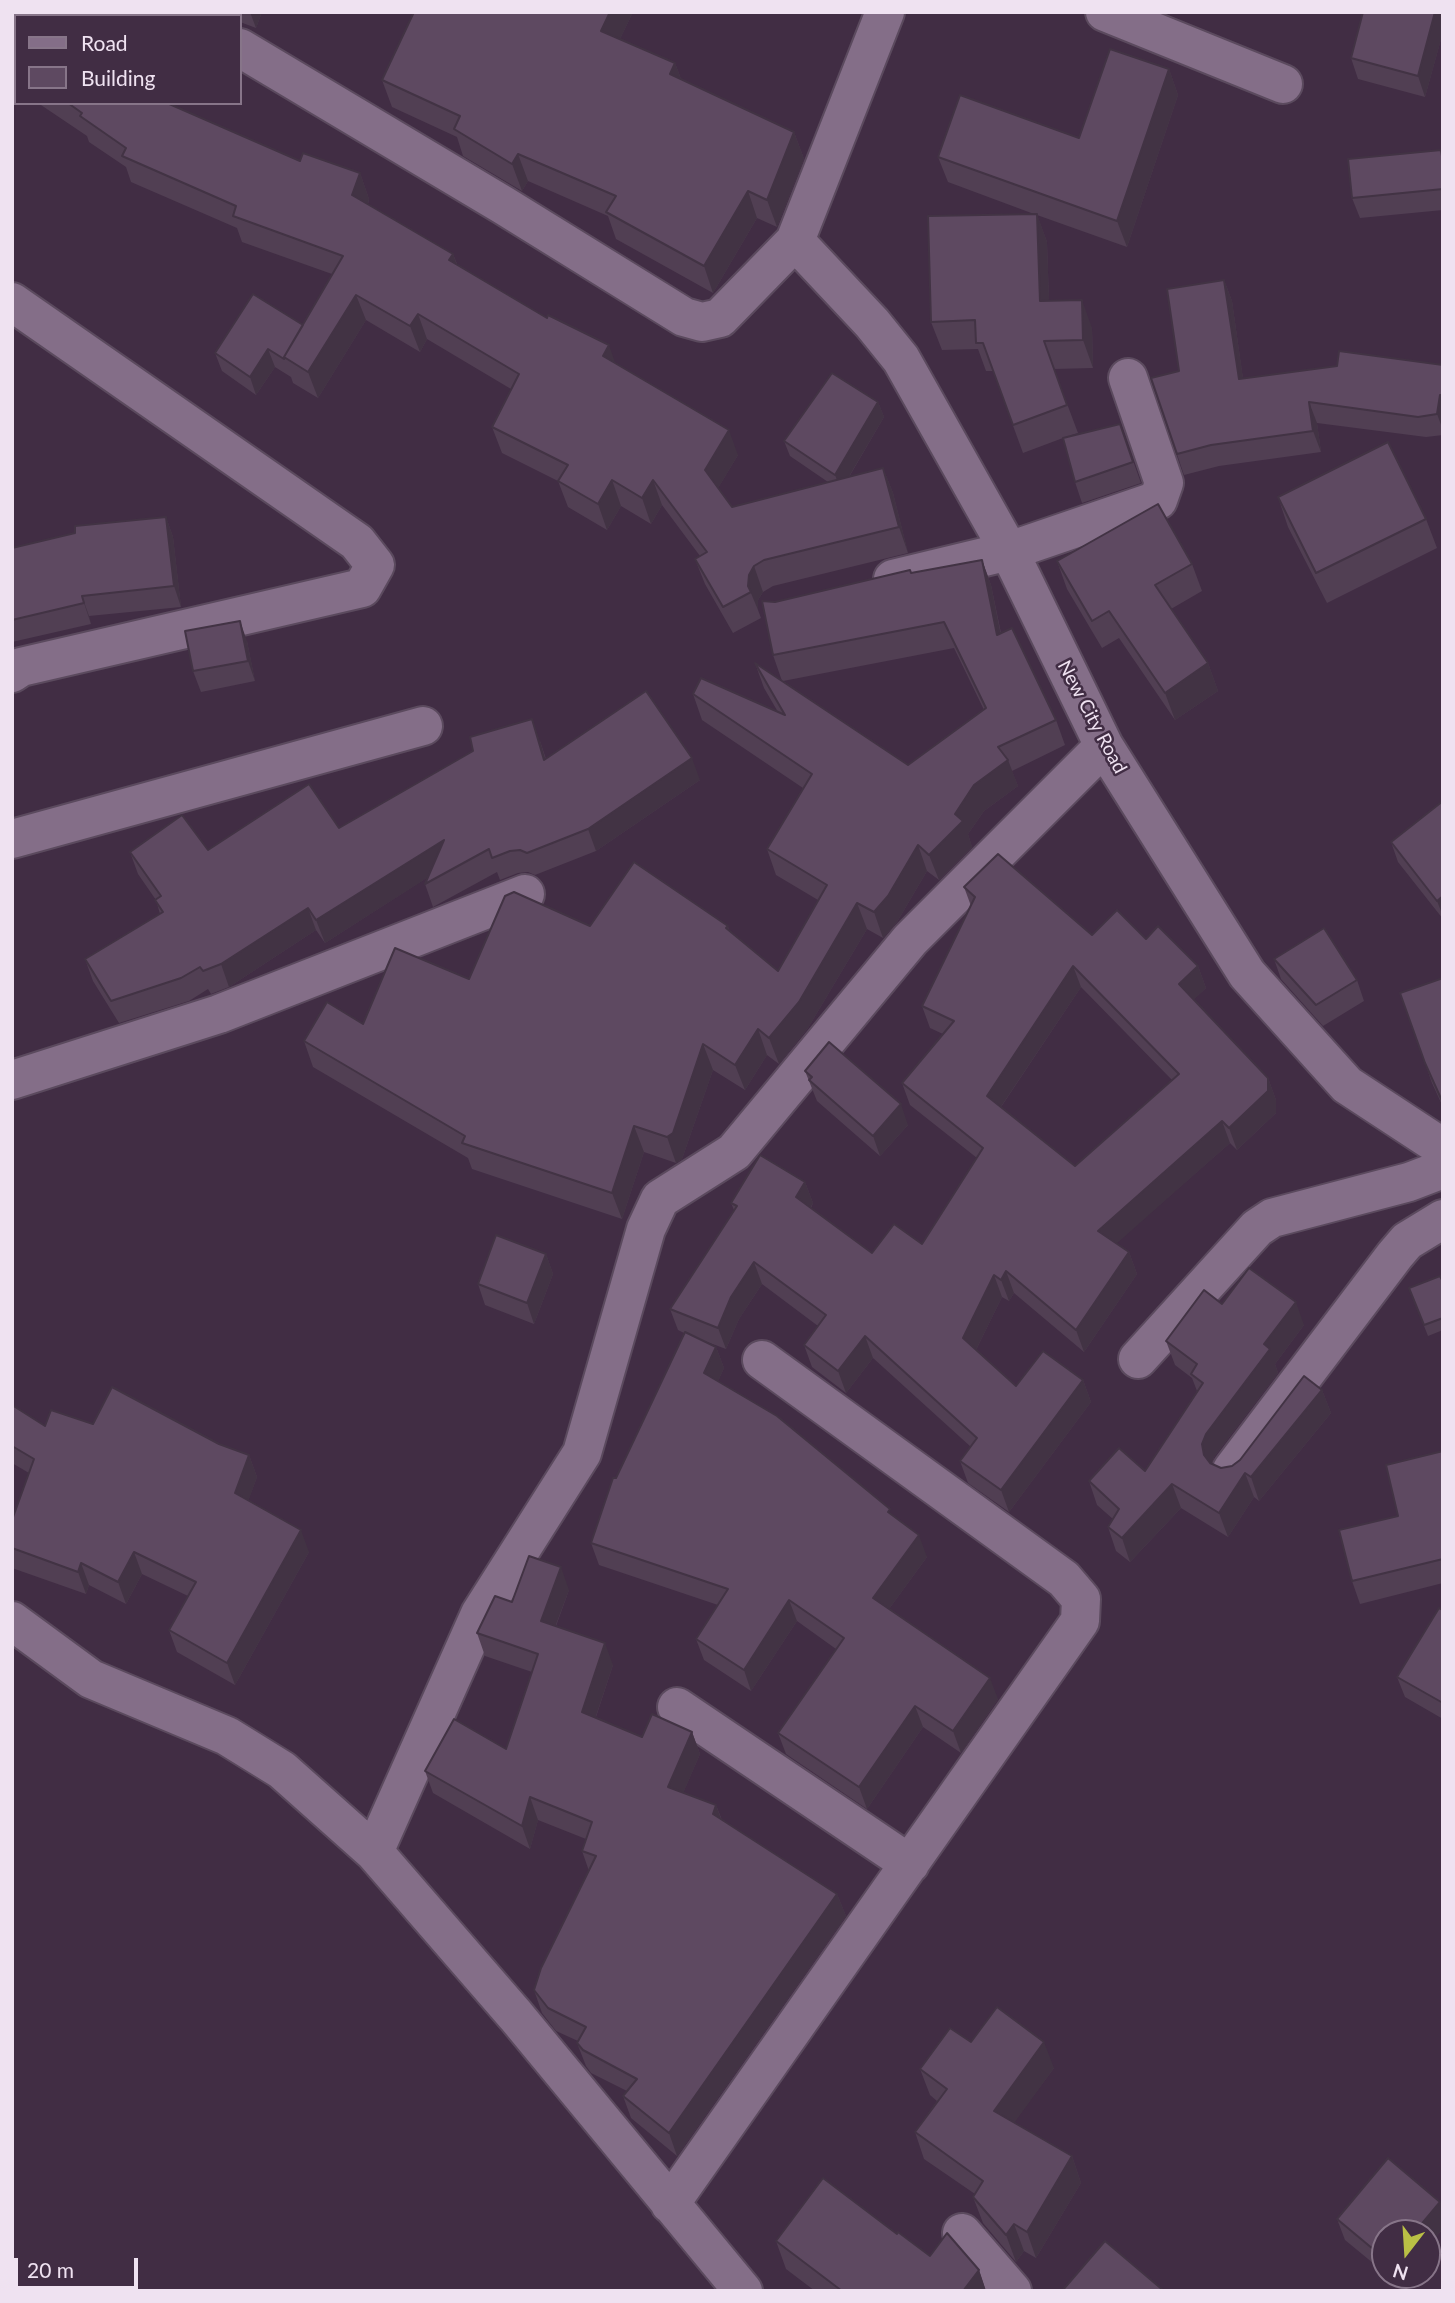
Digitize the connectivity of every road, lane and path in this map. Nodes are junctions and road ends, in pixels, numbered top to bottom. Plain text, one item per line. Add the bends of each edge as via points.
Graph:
1 (885, 12) edge
2 (1105, 12) edge
3 (242, 49) edge
4 (1283, 84) dead end
5 (795, 241) junction
6 (12, 302) edge
7 (1128, 378) dead end
8 (1009, 551) junction
9 (860, 587) edge
10 (12, 673) edge
11 (423, 726) dead end
12 (1104, 746) junction
13 (12, 839) edge
14 (525, 894) edge
15 (12, 1080) edge
16 (1443, 1148) edge
17 (1443, 1169) edge
18 (1443, 1219) edge
19 (1138, 1359) dead end
20 (762, 1360) dead end
21 (1232, 1470) edge
22 (12, 1621) edge
23 (677, 1707) dead end
24 (374, 1852) junction
25 (910, 1864) junction
26 (670, 2204) junction
27 (962, 2232) dead end
28 (743, 2291) edge
29 (1012, 2291) edge

1 - 5 street
2 - 4 street
3 - 5 street via 684,317 702,322 720,318
5 - 8 street, New City Road via 901,359
6 - 10 street via 357,542 375,565 362,588 21,667
7 - 8 street via 1164,483 1158,500
8 - 9 street
8 - 12 street, New City Road
11 - 13 street
12 - 16 street, New City Road via 1247,974 1347,1085
12 - 24 street via 910,940 734,1152 660,1199 646,1228 582,1453 480,1614
14 - 15 street via 219,1014
17 - 19 street via 1272,1218 1257,1228
18 - 21 street via 1407,1241 1395,1255
20 - 25 street via 1064,1579 1081,1600 1080,1621
22 - 24 street via 91,1679 227,1736 282,1770
23 - 25 street
24 - 26 street
25 - 26 street
26 - 28 street
27 - 29 street

